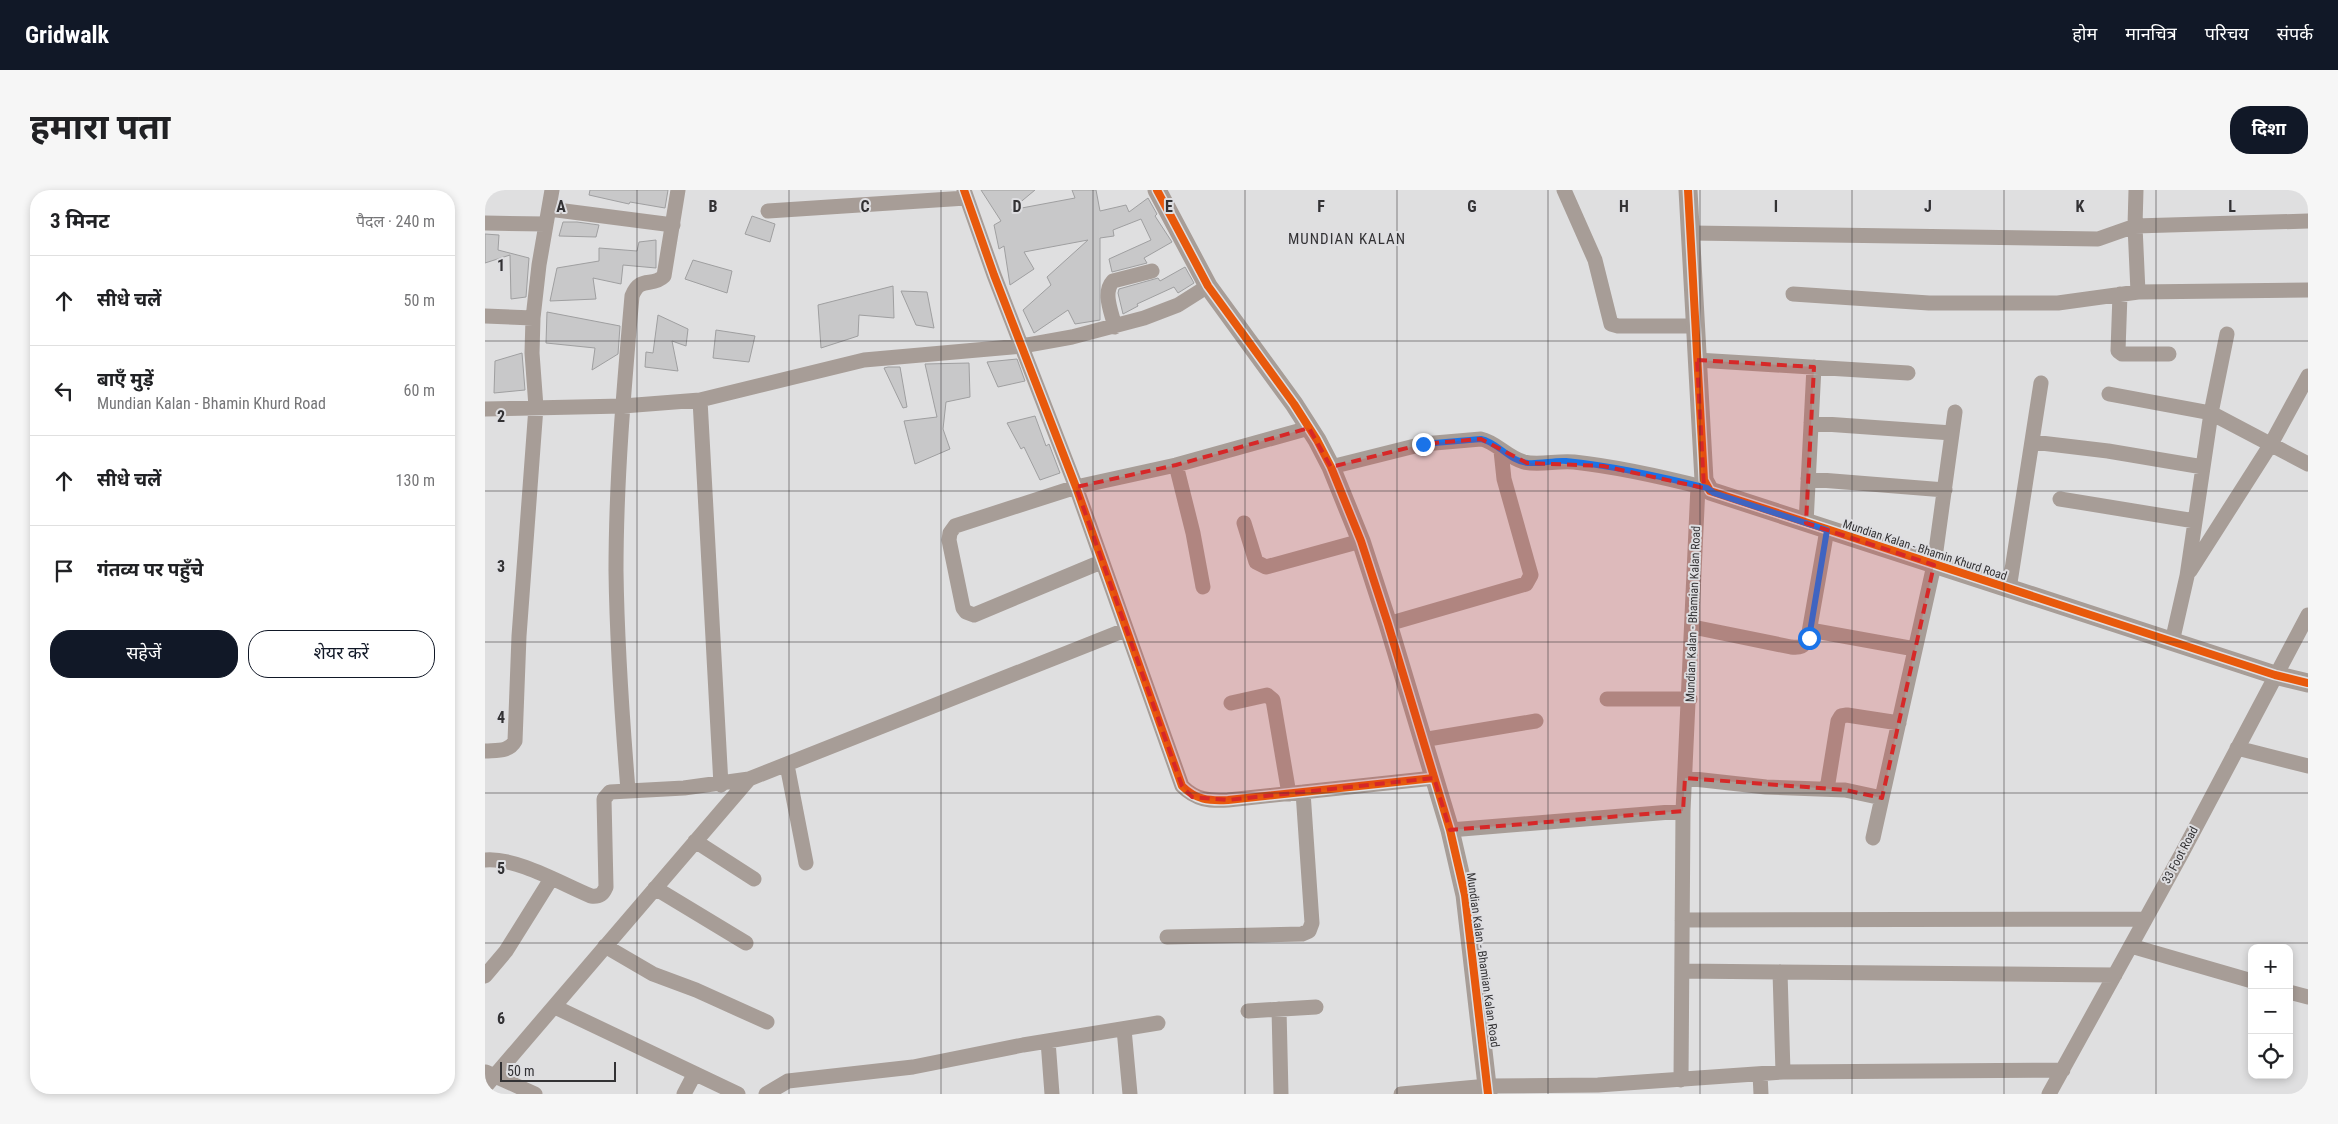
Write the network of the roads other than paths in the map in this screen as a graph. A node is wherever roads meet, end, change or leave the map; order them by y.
1 (552, 190) edge
2 (678, 190) edge
3 (1157, 190) edge
4 (1564, 190) edge
5 (1688, 190) edge
6 (2136, 190) edge
7 (965, 194) edge
8 (768, 211) dead end
9 (547, 217) junction
10 (2308, 221) edge
11 (485, 223) edge
12 (673, 225) junction
13 (2135, 226) junction
14 (1691, 232) junction
15 (1152, 271) dead end
16 (1208, 286) junction
17 (2308, 290) edge
18 (2138, 292) junction
19 (1793, 294) dead end
20 (2120, 294) junction
21 (485, 316) edge
22 (533, 318) junction
23 (1695, 326) junction
24 (1115, 327) junction
25 (2227, 334) dead end
26 (1022, 346) junction
27 (2169, 354) dead end
28 (1697, 360) junction
29 (1815, 367) junction
30 (1908, 373) dead end
31 (2308, 376) edge
32 (2041, 383) dead end
33 (2109, 394) dead end
34 (700, 400) junction
35 (623, 406) junction
36 (535, 407) junction
37 (485, 409) edge
38 (1955, 412) dead end
39 (2211, 413) junction
40 (1811, 423) junction
41 (1309, 428) junction
42 (1952, 433) junction
43 (2032, 442) junction
44 (2271, 444) junction
45 (1501, 451) junction
46 (2308, 464) edge
47 (1176, 465) junction
48 (1331, 467) junction
49 (2203, 467) junction
50 (1808, 479) junction
51 (1076, 486) junction
52 (1702, 487) junction
53 (1945, 490) junction
54 (2059, 498) dead end
55 (2195, 521) junction
56 (1244, 523) dead end
57 (1806, 523) junction
58 (1827, 530) junction
59 (1361, 541) junction
60 (1101, 562) junction
61 (1934, 565) junction
62 (2187, 576) junction
63 (1203, 587) dead end
64 (2009, 589) junction
65 (2308, 615) edge
66 (1388, 624) junction
67 (1693, 628) junction
68 (1125, 630) junction
69 (1810, 630) junction
70 (2172, 642) junction
71 (1915, 649) junction
72 (2275, 675) junction
73 (2308, 683) edge
74 (1607, 699) dead end
75 (1690, 699) junction
76 (1231, 703) dead end
77 (1536, 721) dead end
78 (1899, 723) junction
79 (1422, 740) junction
80 (2237, 748) junction
81 (485, 751) edge
82 (787, 765) junction
83 (2308, 766) edge
84 (1434, 778) junction
85 (1685, 778) junction
86 (749, 780) junction
87 (721, 785) junction
88 (1827, 789) junction
89 (628, 790) junction
90 (1296, 793) junction
91 (1882, 798) junction
92 (1683, 811) junction
93 (1450, 830) junction
94 (1873, 838) dead end
95 (695, 841) junction
96 (485, 860) edge
97 (807, 863) dead end
98 (754, 878) dead end
99 (551, 879) junction
100 (655, 888) junction
101 (2145, 919) junction
102 (1682, 920) junction
103 (1167, 936) dead end
104 (746, 943) dead end
105 (605, 946) junction
106 (2131, 946) junction
107 (1682, 971) junction
108 (1780, 972) junction
109 (2115, 975) junction
110 (485, 976) edge
111 (2248, 980) edge
112 (2293, 993) edge
113 (2308, 997) edge
114 (555, 1006) junction
115 (1316, 1007) dead end
116 (1279, 1009) junction
117 (1248, 1011) dead end
118 (767, 1022) dead end
119 (1158, 1023) dead end
120 (1124, 1029) junction
121 (1048, 1041) junction
122 (2063, 1070) junction
123 (1783, 1072) junction
124 (1760, 1074) junction
125 (694, 1075) junction
126 (488, 1078) edge
127 (1681, 1080) junction
128 (1599, 1089) edge
129 (1488, 1090) edge
130 (535, 1094) edge
131 (684, 1094) edge
132 (738, 1094) edge
133 (766, 1094) edge
134 (1052, 1094) edge
135 (1130, 1094) edge
136 (1281, 1094) edge
137 (1401, 1094) edge
138 (1761, 1094) edge
139 (2049, 1094) edge

1 - 9 street
2 - 12 street
3 - 16 street, Mundian Kalan - Bhamian Kalan Road
4 - 23 street
5 - 14 street
6 - 13 street
7 - 8 street
7 - 26 street
9 - 11 street
9 - 12 street
9 - 22 street
10 - 13 street
12 - 35 street
13 - 14 street
13 - 18 street
14 - 23 street
15 - 24 street
16 - 24 street
16 - 41 street, Mundian Kalan - Bhamian Kalan Road
17 - 18 street
18 - 20 street
19 - 20 street
20 - 27 street
21 - 22 street
22 - 36 street
23 - 28 street
24 - 26 street
25 - 39 street
26 - 34 street
26 - 51 street
28 - 29 street
28 - 52 street
29 - 30 street
29 - 40 street
31 - 44 street
32 - 43 street
33 - 39 street
34 - 35 street
34 - 87 street
35 - 36 street
35 - 89 street
36 - 37 street
36 - 81 street
38 - 42 street
39 - 44 street
39 - 49 street
40 - 42 street
40 - 50 street
41 - 47 street
41 - 48 street, Mundian Kalan - Bhamian Kalan Road
42 - 53 street
43 - 49 street
43 - 64 street
44 - 46 street
44 - 62 street
45 - 48 street
45 - 52 street
45 - 66 street
47 - 51 street
47 - 63 street
48 - 59 street, Mundian Kalan - Bhamian Kalan Road
49 - 55 street
50 - 53 street
50 - 57 street
51 - 60 street
51 - 60 street
52 - 57 street, Mundian Kalan - Bhamin Khurd Road
52 - 67 street, Mundian Kalan - Bhamian Kalan Road
53 - 61 street
54 - 55 street
55 - 62 street
56 - 59 street
57 - 58 street, Mundian Kalan - Bhamin Khurd Road
58 - 61 street, Mundian Kalan - Bhamin Khurd Road
58 - 69 street
59 - 66 street, Mundian Kalan - Bhamian Kalan Road
60 - 68 street
61 - 64 street, Mundian Kalan - Bhamin Khurd Road
61 - 71 street
62 - 70 street
64 - 70 street, Mundian Kalan - Bhamin Khurd Road
65 - 72 street, 33 Foot Road
66 - 79 street, Mundian Kalan - Bhamian Kalan Road
67 - 69 street
67 - 75 street, Mundian Kalan - Bhamian Kalan Road
68 - 82 street
68 - 90 street
69 - 71 street
70 - 72 street, Mundian Kalan - Bhamin Khurd Road
71 - 78 street
72 - 73 street, Mundian Kalan - Bhamin Khurd Road
72 - 80 street, 33 Foot Road
74 - 75 street
75 - 85 street, Mundian Kalan - Bhamian Kalan Road
76 - 90 street
77 - 79 street
78 - 88 street
78 - 91 street
79 - 84 street, Mundian Kalan - Bhamian Kalan Road
80 - 83 street
80 - 101 street, 33 Foot Road
82 - 86 street
82 - 97 street
84 - 90 street
84 - 93 street, Mundian Kalan - Bhamian Kalan Road
85 - 88 street
85 - 92 street, Mundian Kalan - Bhamian Kalan Road
86 - 87 street
86 - 95 street
87 - 89 street
88 - 91 street
89 - 99 street
90 - 103 street
91 - 94 street
92 - 93 street
92 - 102 street, Mundian Kalan - Bhamian Kalan Road
93 - 129 street, Mundian Kalan - Bhamian Kalan Road
95 - 98 street
95 - 100 street
96 - 99 street
99 - 110 street
100 - 104 street
100 - 105 street
101 - 102 street
101 - 106 street, 33 Foot Road
102 - 107 street, Mundian Kalan - Bhamian Kalan Road
105 - 114 street
105 - 118 street
106 - 109 street, 33 Foot Road
106 - 111 street
107 - 108 street
107 - 127 street, Mundian Kalan - Bhamian Kalan Road
108 - 109 street
108 - 123 street
109 - 122 street, 33 Foot Road
112 - 113 street
114 - 125 street
114 - 126 street
115 - 116 street
116 - 117 street
116 - 136 street
119 - 120 street
120 - 121 street
120 - 135 street
121 - 133 street
121 - 134 street
122 - 123 street
122 - 139 street, 33 Foot Road
123 - 124 street
124 - 127 street
124 - 138 street
125 - 131 street
125 - 132 street
126 - 130 street
127 - 128 street
128 - 129 street
129 - 137 street

